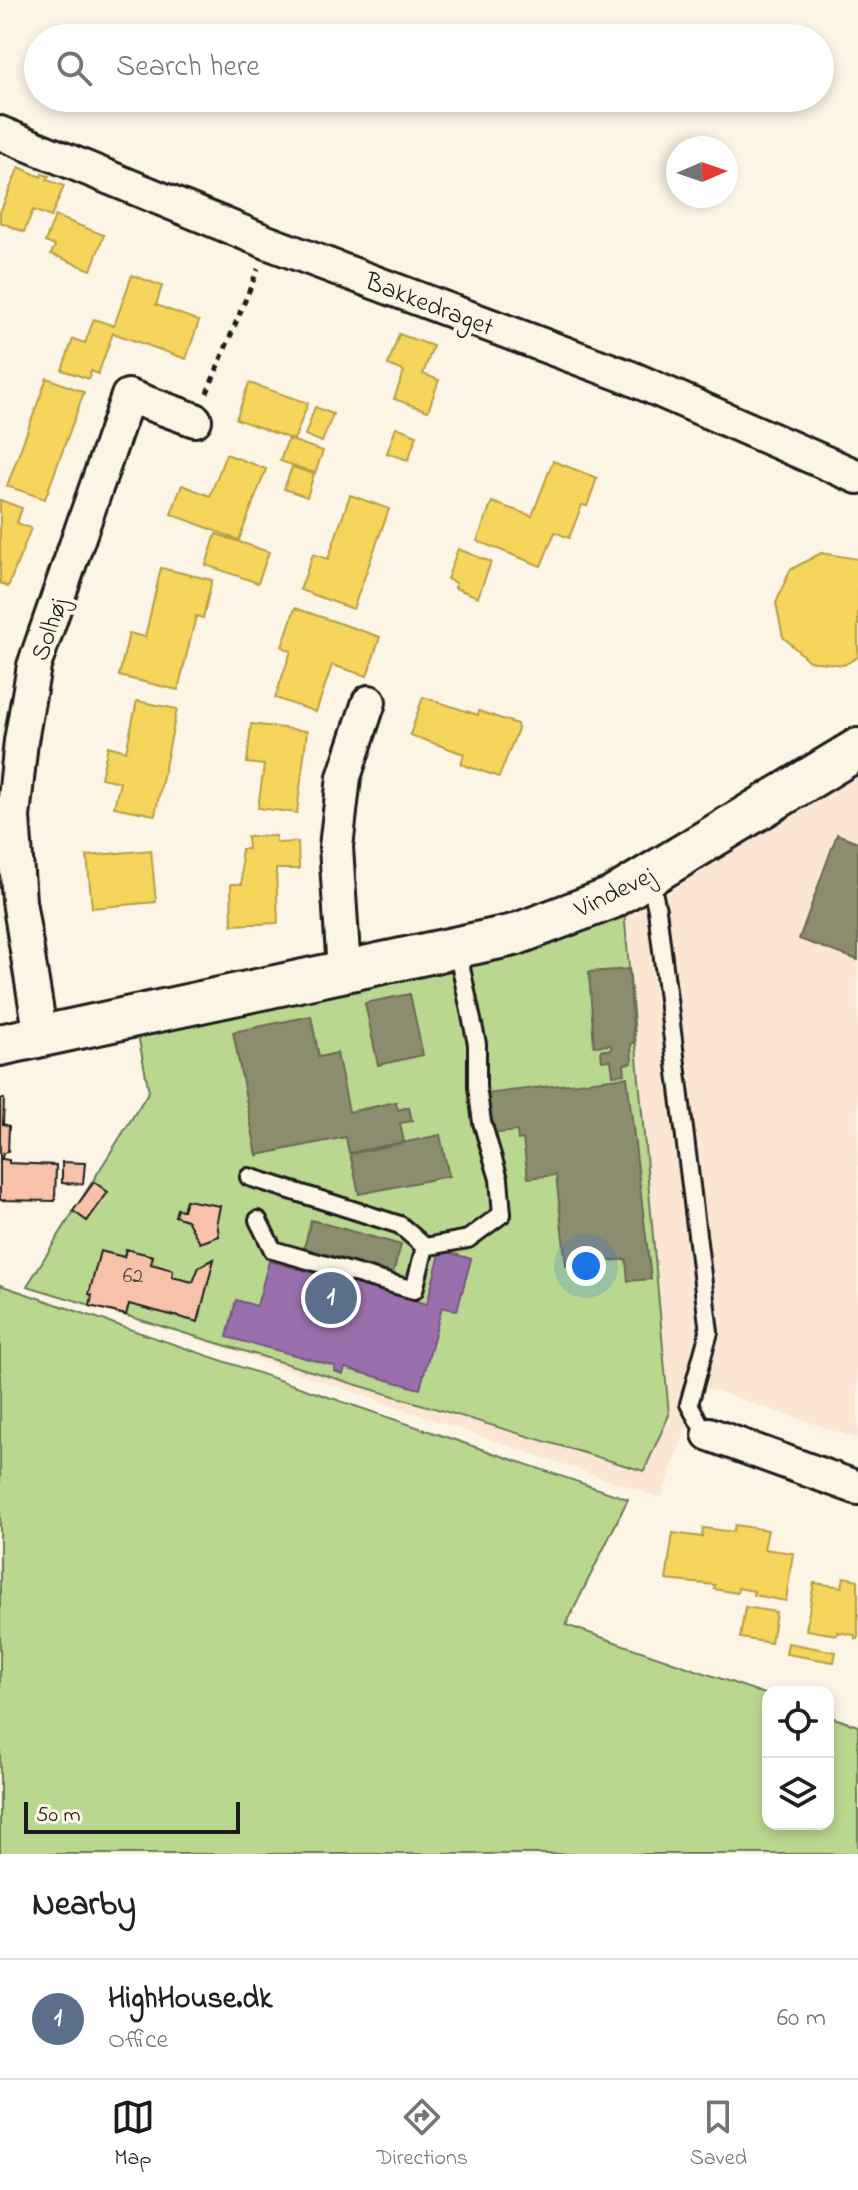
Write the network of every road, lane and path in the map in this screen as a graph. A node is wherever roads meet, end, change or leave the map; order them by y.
1 (0, 133) edge
2 (269, 243) junction
3 (195, 420) joint
4 (858, 477) edge
5 (369, 702) dead end
6 (858, 749) edge
7 (650, 875) junction
8 (457, 947) junction
9 (344, 971) junction
10 (41, 1037) junction
11 (0, 1045) edge
12 (249, 1177) dead end
13 (258, 1220) dead end
14 (425, 1247) junction
15 (709, 1434) joint
16 (858, 1488) edge

1 - 2 street, Bakkedraget
2 - 3 path
2 - 4 street, Bakkedraget
3 - 10 street, Solhøj
5 - 9 street
6 - 7 street, Vindevej
7 - 8 street, Vindevej
7 - 15 lane
8 - 9 street, Vindevej
8 - 14 lane
9 - 10 street, Vindevej
10 - 11 street, Vindevej
12 - 14 lane
13 - 14 lane
15 - 16 street

